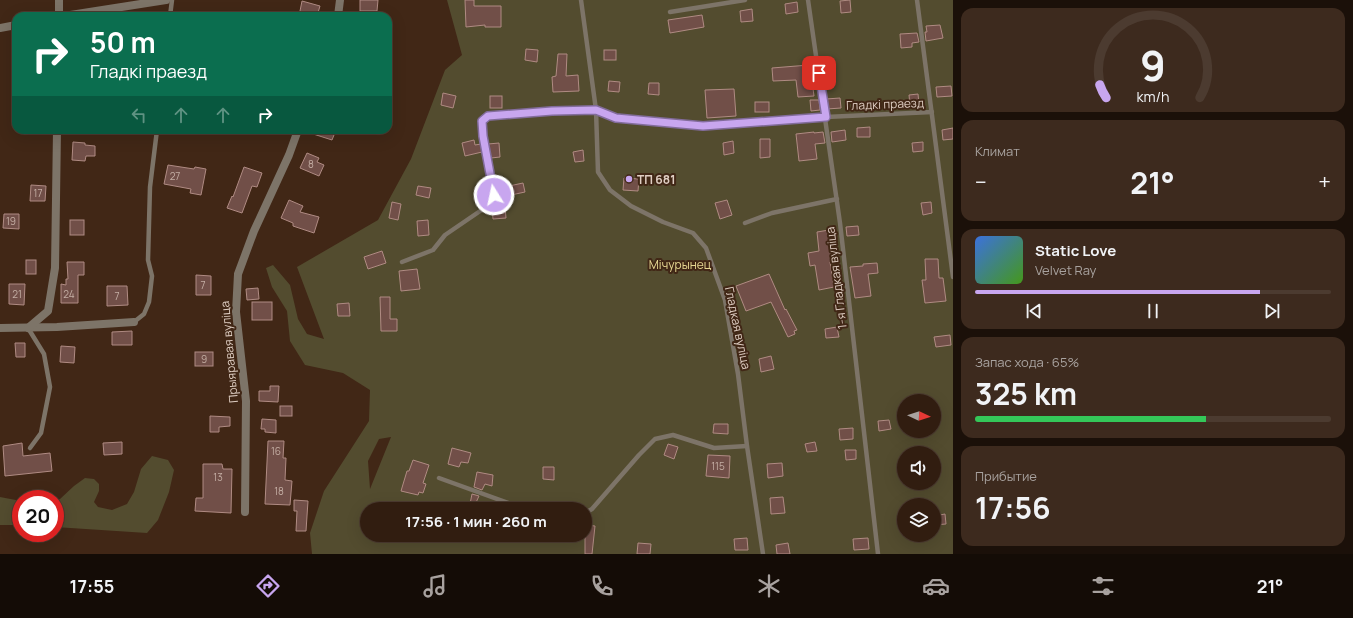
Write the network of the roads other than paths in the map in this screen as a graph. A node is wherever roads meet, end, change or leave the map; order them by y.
1 (59, 0) edge
2 (166, 0) edge
3 (172, 0) edge
4 (340, 0) edge
5 (582, 0) edge
6 (745, 0) edge
7 (808, 0) edge
8 (917, 0) edge
9 (59, 12) edge
10 (90, 12) edge
11 (170, 12) edge
12 (338, 12) edge
13 (670, 12) dead end
14 (12, 26) edge
15 (0, 28) edge
16 (596, 110) junction
17 (932, 112) junction
18 (826, 117) junction
19 (57, 134) edge
20 (157, 134) edge
21 (297, 134) edge
22 (837, 199) junction
23 (745, 223) dead end
24 (402, 262) dead end
25 (953, 278) edge
26 (134, 322) joint
27 (0, 328) edge
28 (28, 328) junction
29 (747, 446) junction
30 (30, 448) dead end
31 (439, 478) dead end
32 (506, 502) edge
33 (592, 509) edge
34 (245, 512) dead end
35 (764, 554) edge
36 (878, 554) edge

1 - 9 street
2 - 10 street
3 - 11 lane
4 - 12 street
5 - 16 lane, Гладкая вуліца
6 - 13 lane
7 - 18 lane, 1-я Гладкая вуліца
8 - 17 lane
14 - 15 street
16 - 18 lane, Гладкі праезд
16 - 24 lane, Гладкі праезд
16 - 29 lane, Гладкая вуліца
17 - 18 lane, Гладкі праезд
17 - 25 lane
18 - 22 lane, 1-я Гладкая вуліца
19 - 28 street
20 - 26 lane
21 - 34 street, Прыяравая вуліца
22 - 23 lane
22 - 36 lane, 1-я Гладкая вуліца
26 - 28 street
27 - 28 street
28 - 30 lane
29 - 33 lane
29 - 35 lane, Гладкая вуліца
31 - 32 lane

